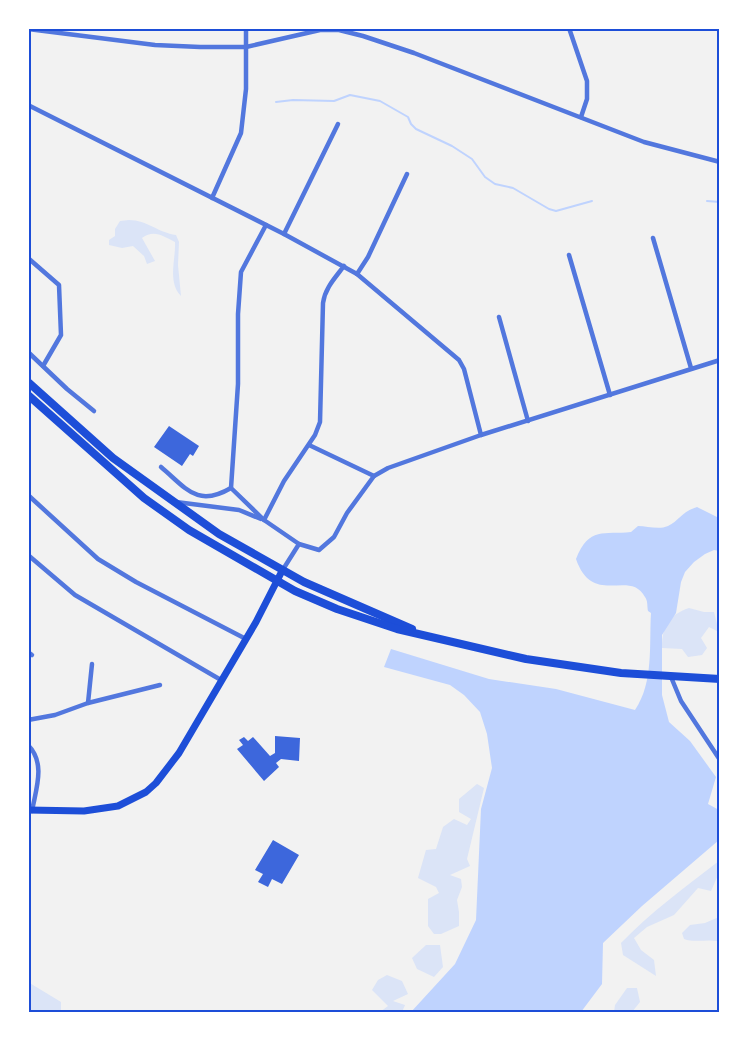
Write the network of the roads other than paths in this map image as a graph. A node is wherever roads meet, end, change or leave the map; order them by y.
1 (246, 28) edge
2 (569, 28) edge
3 (28, 29) edge
4 (246, 47) junction
5 (28, 105) edge
6 (581, 117) junction
7 (338, 124) dead end
8 (720, 162) edge
9 (407, 174) dead end
10 (212, 198) junction
11 (266, 225) junction
12 (284, 234) junction
13 (653, 238) dead end
14 (569, 255) dead end
15 (28, 258) edge
16 (344, 266) junction
17 (357, 274) junction
18 (499, 317) dead end
19 (28, 352) edge
20 (720, 360) edge
21 (43, 366) junction
22 (691, 368) junction
23 (28, 382) edge
24 (28, 395) edge
25 (610, 395) junction
26 (94, 411) dead end
27 (528, 421) junction
28 (481, 435) junction
29 (309, 445) junction
30 (161, 467) dead end
31 (374, 476) junction
32 (231, 488) junction
33 (28, 495) edge
34 (175, 502) junction
35 (264, 520) junction
36 (299, 544) junction
37 (28, 555) edge
38 (282, 570) junction
39 (277, 580) junction
40 (436, 638) junction
41 (246, 639) junction
42 (92, 664) dead end
43 (669, 677) junction
44 (720, 679) edge
45 (221, 680) junction
46 (160, 685) dead end
47 (88, 703) junction
48 (28, 720) edge
49 (28, 745) edge
50 (720, 760) edge
51 (31, 802) edge
52 (30, 811) edge

1 - 4 street
2 - 6 street
3 - 4 street
4 - 6 street
4 - 10 street
5 - 10 street
6 - 8 street
7 - 12 street
9 - 17 street
10 - 11 street
11 - 12 street
11 - 32 street
12 - 16 street
13 - 22 street
14 - 25 street
15 - 21 street
16 - 17 street
16 - 29 street
17 - 28 street
18 - 27 street
19 - 21 street
20 - 22 street
21 - 26 street
22 - 25 street
23 - 34 main road
24 - 39 main road
25 - 27 street
27 - 28 street
28 - 31 street
29 - 31 street
29 - 35 street
30 - 32 street
31 - 36 street
32 - 35 street
33 - 41 street
34 - 35 street
34 - 38 main road
35 - 36 street
36 - 38 street
37 - 45 street
38 - 39 main road
38 - 40 main road
39 - 40 main road
39 - 41 main road
40 - 43 main road
41 - 45 main road
42 - 47 street
43 - 44 main road
43 - 50 street
45 - 52 main road
46 - 47 street
47 - 48 street
49 - 51 street
51 - 52 street

